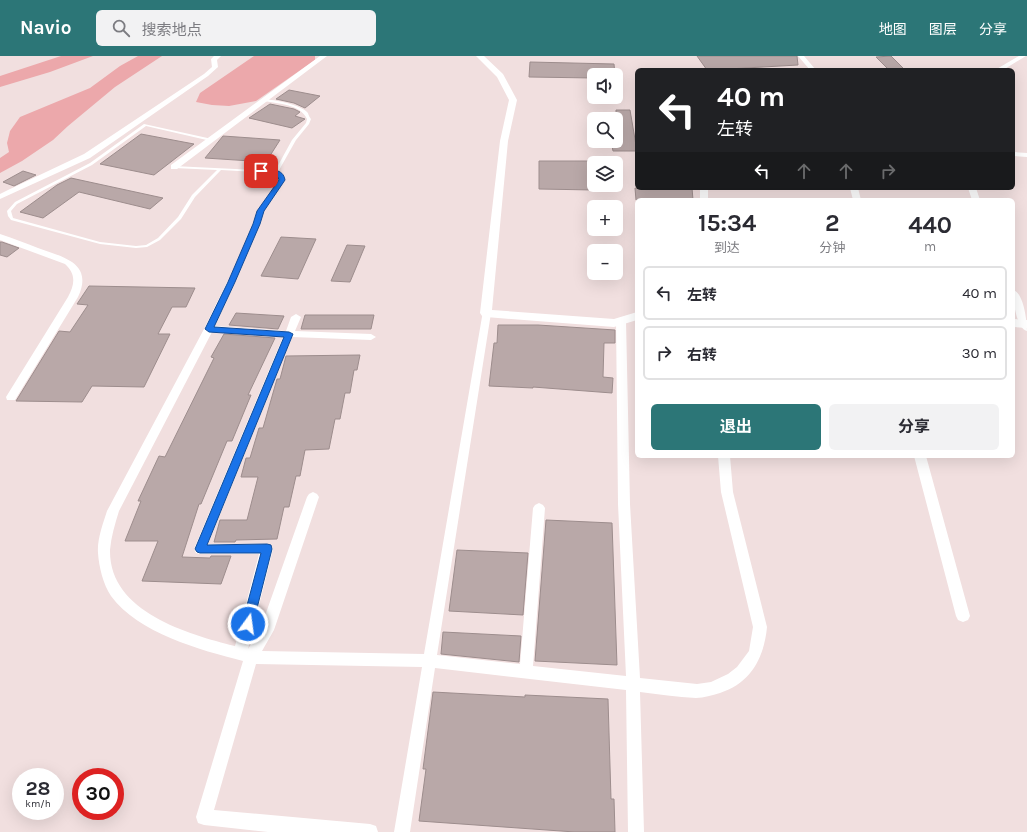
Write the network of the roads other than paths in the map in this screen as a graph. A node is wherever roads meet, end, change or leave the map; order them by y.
1 (218, 56) edge
2 (324, 56) edge
3 (480, 56) edge
4 (801, 56) edge
5 (1023, 56) edge
6 (811, 68) edge
7 (1002, 68) edge
8 (265, 100) junction
9 (211, 140) junction
10 (1015, 154) edge
11 (1027, 155) edge
12 (174, 167) joint
13 (220, 169) junction
14 (276, 172) junction
15 (0, 197) edge
16 (0, 237) edge
17 (231, 282) joint
18 (1015, 298) edge
19 (486, 314) junction
20 (296, 317) dead end
21 (635, 317) edge
22 (621, 321) junction
23 (1015, 323) edge
24 (1026, 325) edge
25 (209, 329) junction
26 (289, 334) junction
27 (371, 337) dead end
28 (11, 397) dead end
29 (724, 458) edge
30 (921, 458) edge
31 (313, 497) dead end
32 (540, 508) dead end
33 (963, 616) dead end
34 (246, 655) junction
35 (430, 660) junction
36 (526, 672) junction
37 (633, 684) junction
38 (370, 832) edge
39 (402, 832) edge
40 (636, 832) edge

1 - 15 street
2 - 8 street
3 - 19 street
4 - 6 street
5 - 7 street
8 - 9 street
8 - 14 lane
9 - 12 street
9 - 13 lane
10 - 11 street
12 - 13 lane
13 - 14 lane
14 - 17 lane
16 - 28 street
17 - 25 street
18 - 24 street
19 - 22 street
19 - 35 street
20 - 26 street
21 - 22 street
22 - 37 street
23 - 24 street
25 - 26 street
25 - 34 street
26 - 27 street
26 - 34 street
29 - 37 street
30 - 33 street
31 - 34 street
32 - 36 street
34 - 35 street
34 - 38 street
35 - 36 street
35 - 39 street
36 - 37 street
37 - 40 street

